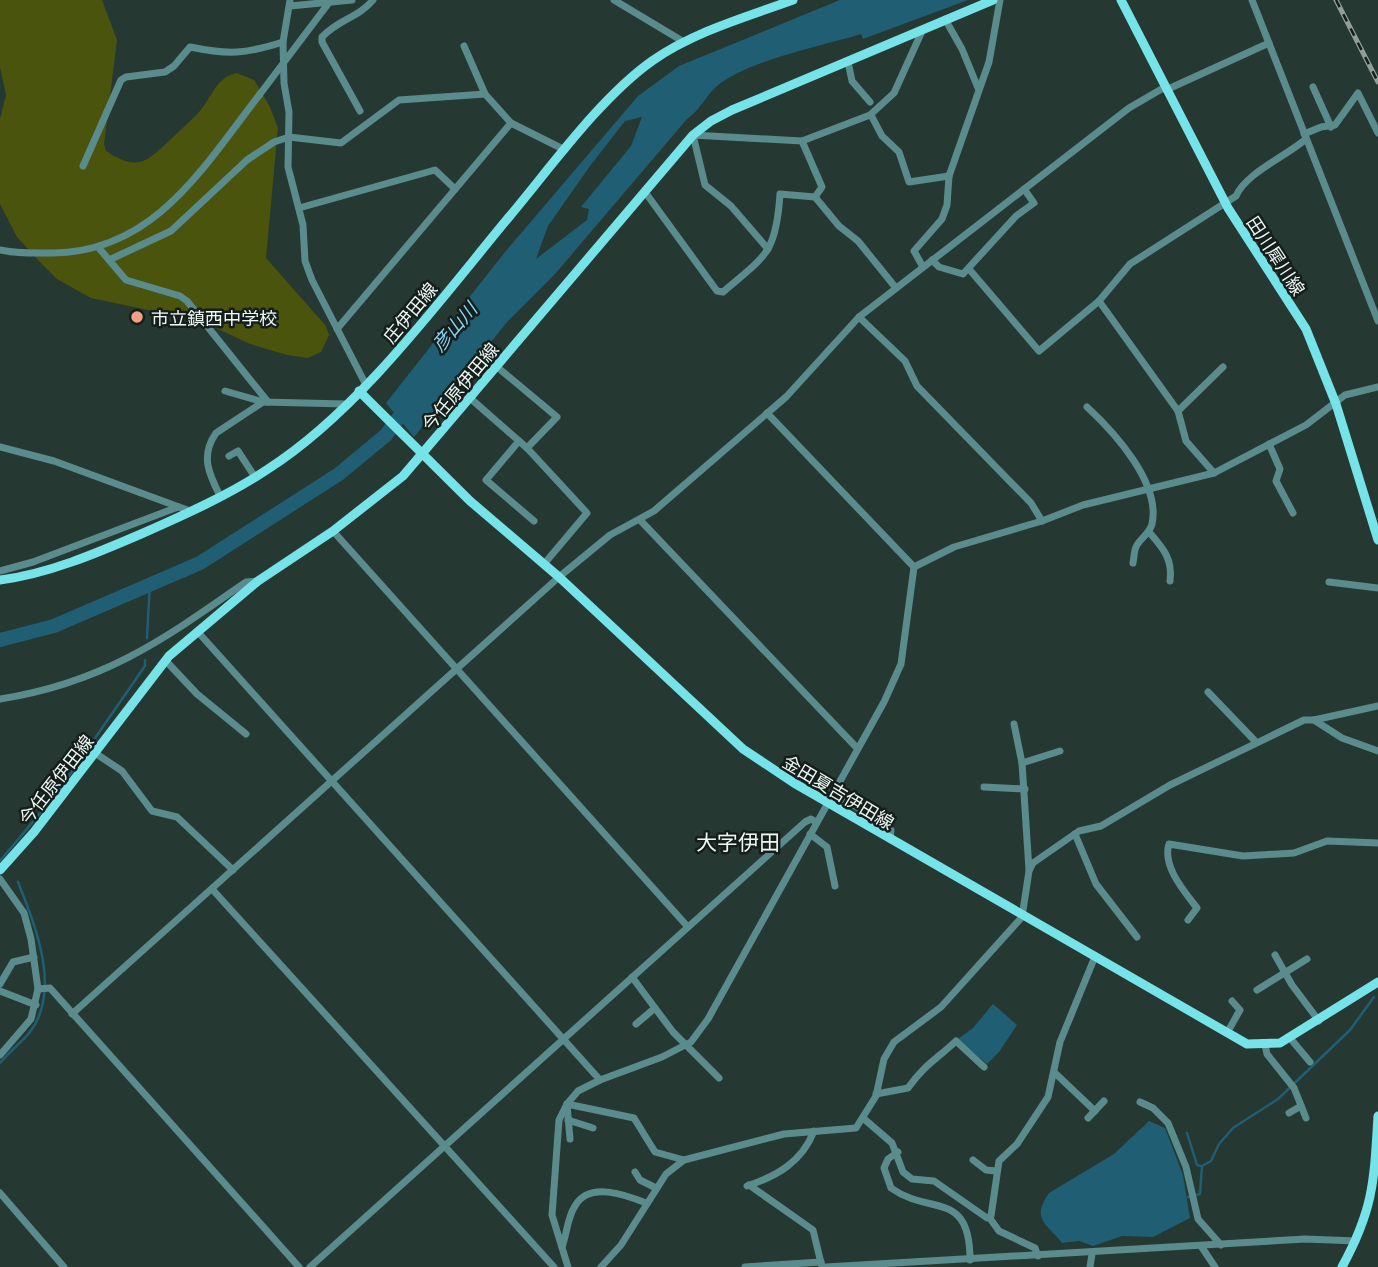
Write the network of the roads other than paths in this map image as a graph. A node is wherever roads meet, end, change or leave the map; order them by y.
1 (331, 0) edge
2 (352, 0) edge
3 (373, 0) edge
4 (614, 0) edge
5 (793, 0) edge
6 (993, 0) edge
7 (1000, 0) edge
8 (1121, 0) edge
9 (1252, 0) edge
10 (290, 3) edge
11 (945, 19) junction
12 (923, 29) junction
13 (283, 42) junction
14 (684, 42) junction
15 (1269, 43) junction
16 (464, 46) dead end
17 (848, 62) junction
18 (1313, 87) dead end
19 (1166, 88) junction
20 (978, 89) junction
21 (485, 94) junction
22 (870, 102) dead end
23 (360, 111) dead end
24 (871, 115) junction
25 (510, 123) junction
26 (1331, 127) junction
27 (1378, 132) edge
28 (693, 135) junction
29 (289, 137) junction
30 (1305, 137) junction
31 (802, 141) junction
32 (565, 150) junction
33 (83, 166) dead end
34 (949, 176) junction
35 (455, 189) junction
36 (1024, 189) junction
37 (645, 192) junction
38 (815, 197) junction
39 (1225, 203) junction
40 (299, 208) junction
41 (99, 247) junction
42 (768, 249) junction
43 (0, 250) edge
44 (108, 260) junction
45 (932, 260) junction
46 (923, 267) junction
47 (969, 269) junction
48 (896, 288) junction
49 (1099, 301) junction
50 (859, 317) junction
51 (1378, 321) edge
52 (337, 329) junction
53 (496, 366) junction
54 (1223, 367) dead end
55 (1378, 387) edge
56 (225, 391) dead end
57 (363, 391) junction
58 (470, 398) junction
59 (266, 402) junction
60 (345, 404) junction
61 (1336, 404) junction
62 (1087, 407) dead end
63 (1178, 411) junction
64 (767, 413) junction
65 (519, 441) junction
66 (1269, 444) junction
67 (0, 447) edge
68 (527, 448) junction
69 (424, 453) junction
70 (229, 456) dead end
71 (1214, 473) junction
72 (255, 477) junction
73 (1147, 491) junction
74 (220, 496) junction
75 (178, 507) junction
76 (190, 511) junction
77 (1293, 513) dead end
78 (640, 520) junction
79 (1042, 521) junction
80 (534, 522) dead end
81 (333, 531) junction
82 (1149, 533) junction
83 (1378, 540) edge
84 (1133, 563) dead end
85 (544, 564) junction
86 (914, 567) junction
87 (559, 577) junction
88 (0, 578) edge
89 (258, 581) junction
90 (1170, 581) dead end
91 (1329, 582) dead end
92 (1378, 588) edge
93 (197, 631) junction
94 (166, 661) junction
95 (456, 670) junction
96 (1208, 692) dead end
97 (0, 699) edge
98 (1378, 706) edge
99 (1314, 720) junction
100 (1014, 724) dead end
101 (246, 734) dead end
102 (1256, 742) junction
103 (856, 747) junction
104 (1060, 751) dead end
105 (1378, 751) edge
106 (95, 753) junction
107 (1022, 763) junction
108 (333, 780) junction
109 (984, 787) dead end
110 (1026, 789) junction
111 (832, 793) junction
112 (827, 802) junction
113 (816, 822) junction
114 (810, 834) junction
115 (1075, 834) junction
116 (890, 839) junction
117 (1378, 843) edge
118 (0, 870) edge
119 (233, 870) junction
120 (1029, 871) junction
121 (0, 879) edge
122 (835, 886) dead end
123 (212, 889) junction
124 (1022, 917) junction
125 (1188, 920) dead end
126 (688, 927) junction
127 (1137, 937) dead end
128 (1275, 955) dead end
129 (34, 957) junction
130 (1094, 959) junction
131 (1307, 959) dead end
132 (1284, 972) junction
133 (632, 976) junction
134 (1378, 982) edge
135 (0, 984) edge
136 (39, 989) junction
137 (1257, 990) dead end
138 (0, 992) edge
139 (1232, 1001) dead end
140 (36, 1005) junction
141 (654, 1008) junction
142 (72, 1014) junction
143 (1319, 1021) junction
144 (636, 1024) dead end
145 (1227, 1033) junction
146 (564, 1038) junction
147 (1290, 1038) junction
148 (685, 1045) junction
149 (1265, 1045) junction
150 (0, 1055) edge
151 (1310, 1062) dead end
152 (984, 1067) dead end
153 (1055, 1073) junction
154 (719, 1079) dead end
155 (600, 1080) junction
156 (876, 1094) junction
157 (1104, 1101) dead end
158 (1140, 1102) dead end
159 (567, 1104) junction
160 (1301, 1106) junction
161 (1095, 1111) junction
162 (1289, 1113) dead end
163 (1378, 1116) edge
164 (863, 1118) junction
165 (1088, 1118) dead end
166 (1306, 1118) dead end
167 (568, 1120) junction
168 (593, 1128) dead end
169 (814, 1131) junction
170 (570, 1139) dead end
171 (444, 1146) junction
172 (898, 1153) junction
173 (684, 1160) junction
174 (973, 1160) dead end
175 (996, 1171) junction
176 (635, 1172) dead end
177 (656, 1188) junction
178 (0, 1193) edge
179 (646, 1203) junction
180 (989, 1217) junction
181 (1356, 1241) junction
182 (1221, 1245) junction
183 (1201, 1246) junction
184 (562, 1247) junction
185 (1092, 1254) junction
186 (1038, 1256) junction
187 (970, 1260) junction
188 (823, 1265) edge
189 (64, 1267) edge
190 (299, 1267) edge
191 (310, 1267) edge
192 (554, 1267) edge
193 (568, 1267) edge
194 (601, 1267) edge
195 (745, 1267) edge
196 (1090, 1267) edge
197 (1215, 1267) edge
198 (1342, 1267) edge

1 - 41 street, bridge
2 - 10 street
3 - 23 street
4 - 14 street
5 - 14 main road, 庄伊田線
6 - 11 main road, 今任原伊田線
7 - 20 street
8 - 19 main road, 田川犀川線
9 - 15 street
10 - 13 street
11 - 12 main road, 今任原伊田線
11 - 20 street
12 - 17 main road, 今任原伊田線
12 - 24 street
13 - 29 street
13 - 33 street
14 - 32 main road, 庄伊田線
15 - 19 street
15 - 30 street
16 - 21 street
17 - 22 street
17 - 28 main road, 今任原伊田線
18 - 26 street
19 - 36 street
19 - 39 main road, 田川犀川線
20 - 34 street
21 - 25 street
21 - 29 street
24 - 31 street
24 - 34 street
25 - 32 street
25 - 35 street
26 - 27 street
26 - 30 street
28 - 31 street
28 - 37 main road, 今任原伊田線
28 - 42 street
29 - 40 street
29 - 44 street
30 - 39 street
30 - 51 street
31 - 38 street
32 - 57 main road, 庄伊田線
34 - 46 street
35 - 40 street
35 - 52 street
36 - 45 street
36 - 47 street
37 - 42 street
37 - 53 main road, 今任原伊田線
38 - 42 street
38 - 48 street
39 - 49 street
39 - 61 main road, 田川犀川線
40 - 52 street
41 - 43 street
41 - 44 street
44 - 59 street
45 - 46 street
45 - 47 street
46 - 48 street
47 - 49 street
48 - 50 street
49 - 63 street
50 - 64 street
50 - 79 street
52 - 57 street
53 - 58 main road, 今任原伊田線
53 - 68 street
54 - 63 street
55 - 61 street
56 - 59 street
57 - 60 main road, 庄伊田線
57 - 69 main road, 金田夏吉伊田線
58 - 65 street
58 - 69 main road, 今任原伊田線
59 - 60 street
59 - 74 street
60 - 72 main road, 庄伊田線
61 - 66 street
61 - 83 main road, 田川犀川線
62 - 73 street
63 - 71 street
64 - 78 street
64 - 86 street
65 - 68 street
65 - 80 street
66 - 71 street
66 - 77 street
67 - 75 street
68 - 85 street
69 - 81 main road, 今任原伊田線
69 - 85 main road, 金田夏吉伊田線
70 - 72 street
71 - 73 street
72 - 74 main road, 庄伊田線
73 - 79 street
73 - 82 street
74 - 76 main road, 庄伊田線
75 - 76 street
75 - 88 street
76 - 88 main road, 庄伊田線
78 - 87 street
78 - 103 street
79 - 86 street
81 - 89 main road, 今任原伊田線
81 - 95 street
82 - 84 street
82 - 90 street
85 - 87 main road, 金田夏吉伊田線
86 - 103 street
87 - 95 street
87 - 112 main road, 金田夏吉伊田線
89 - 93 main road, 今任原伊田線
89 - 97 street
91 - 92 street
93 - 94 main road, 今任原伊田線
93 - 108 street
94 - 101 street
94 - 106 main road, 今任原伊田線
95 - 108 street
95 - 126 street
96 - 102 street
98 - 99 street
99 - 102 street
99 - 105 street
100 - 107 street
102 - 115 street
103 - 111 street
104 - 107 street
106 - 118 main road, 今任原伊田線
106 - 119 street
107 - 110 street
108 - 119 street
108 - 146 street
109 - 110 street
110 - 120 street
111 - 112 street
111 - 116 street
112 - 113 street
112 - 116 main road, 金田夏吉伊田線
113 - 114 street
113 - 126 street
114 - 122 street
114 - 148 street
115 - 120 street
115 - 127 street
116 - 124 main road, 金田夏吉伊田線
117 - 125 street
119 - 123 street
120 - 124 street
121 - 129 street
123 - 142 street
123 - 171 street
124 - 130 main road, 金田夏吉伊田線
124 - 156 street
126 - 133 street
128 - 132 street
129 - 135 street
129 - 136 street
130 - 145 main road, 金田夏吉伊田線
130 - 153 street
131 - 132 street
132 - 137 street
132 - 143 street
133 - 141 street
133 - 146 street
134 - 143 main road
136 - 140 street
136 - 142 street
138 - 140 street
139 - 145 street
140 - 150 street
141 - 144 street
141 - 148 street
142 - 190 street
143 - 147 main road
145 - 149 main road, 金田夏吉伊田線
146 - 155 street
146 - 171 street
147 - 149 main road
147 - 151 street
148 - 154 street
148 - 155 street
149 - 160 street
152 - 156 street
153 - 161 street
153 - 175 street
155 - 159 street
156 - 164 street
157 - 161 street
158 - 182 street
159 - 167 street
159 - 173 street
159 - 184 street
160 - 162 street
160 - 166 street
161 - 165 street
163 - 181 main road
164 - 169 street
164 - 172 street
167 - 168 street
167 - 170 street
169 - 173 street
169 - 188 street
171 - 191 street
171 - 192 street
172 - 180 street
172 - 187 street
173 - 177 street
174 - 175 street
175 - 180 street
176 - 177 street
177 - 179 street
178 - 189 street
179 - 184 street
179 - 194 street
180 - 186 street
181 - 182 street
181 - 198 main road
182 - 183 street
183 - 185 street
183 - 197 street
184 - 193 street
185 - 186 street
185 - 196 street
186 - 187 street
187 - 188 street
188 - 195 street

